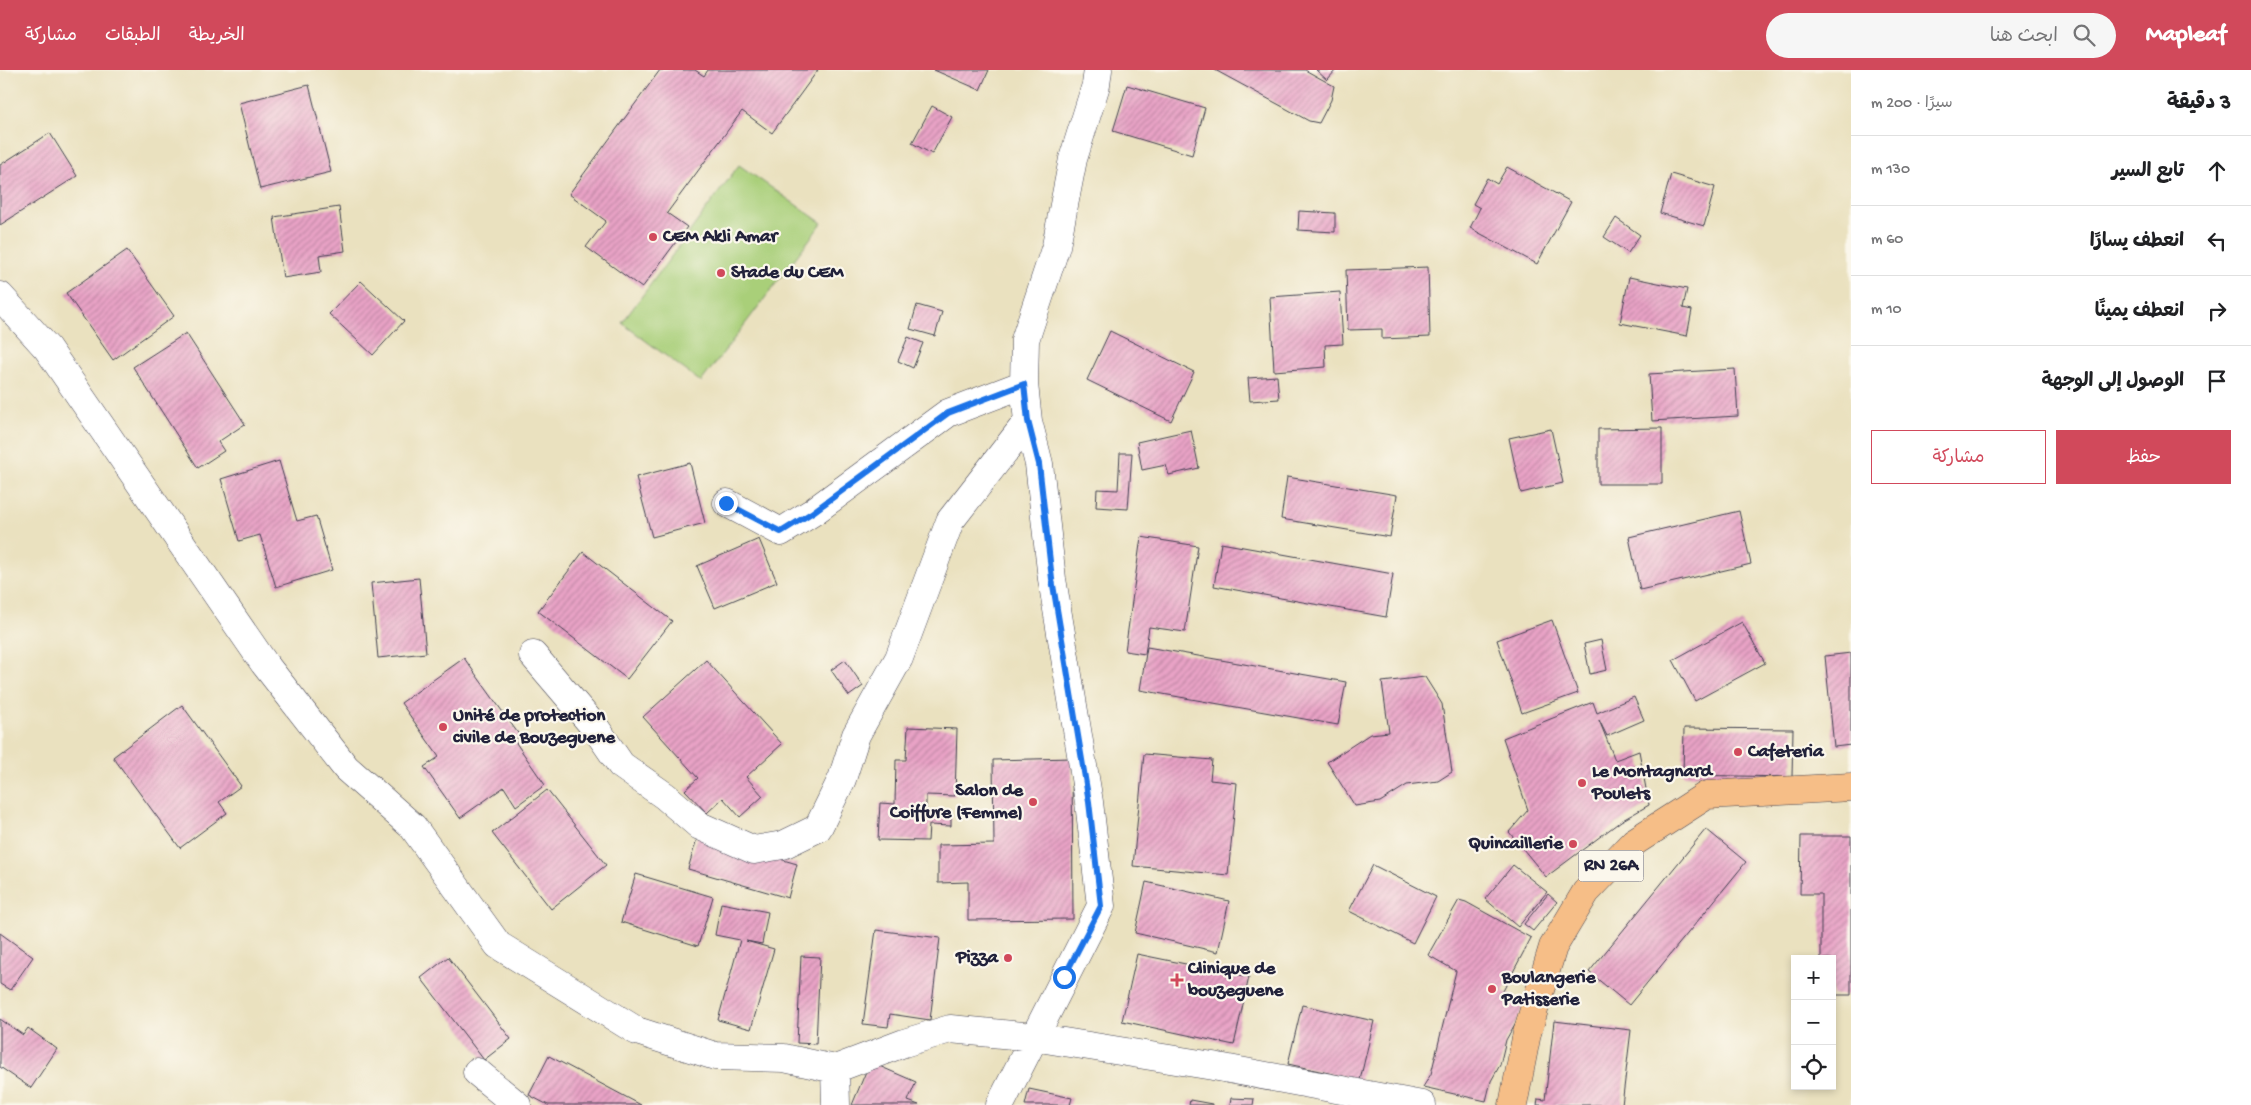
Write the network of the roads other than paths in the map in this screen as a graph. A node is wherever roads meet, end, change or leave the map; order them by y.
1 (1098, 70) edge
2 (0, 296) edge
3 (1024, 384) junction
4 (1028, 421) junction
5 (726, 503) dead end
6 (533, 655) dead end
7 (1851, 787) edge
8 (1034, 1037) junction
9 (836, 1069) junction
10 (477, 1072) dead end
11 (517, 1105) edge
12 (836, 1105) edge
13 (1000, 1105) edge
14 (1422, 1105) edge
15 (1513, 1105) edge

1 - 3 street
2 - 9 street
3 - 4 street
3 - 5 street
4 - 6 street
4 - 8 street
7 - 15 main road, RN 26A
8 - 9 street
8 - 13 street
8 - 14 street
9 - 12 street
10 - 11 street

